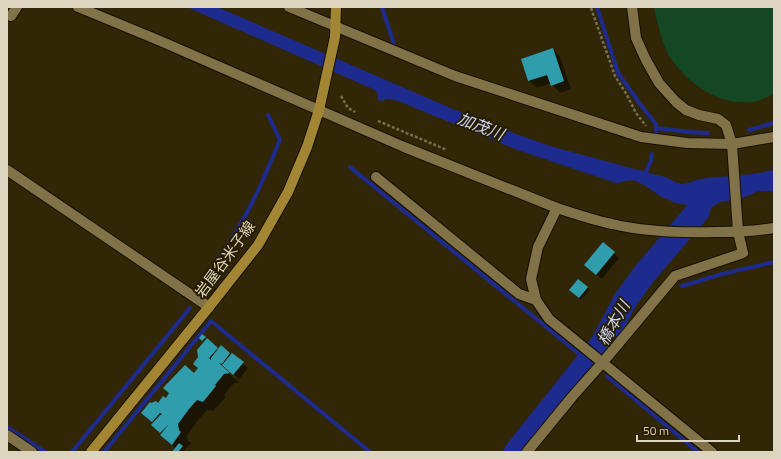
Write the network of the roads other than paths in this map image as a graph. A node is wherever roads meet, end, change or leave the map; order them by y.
1 (17, 7) edge
2 (78, 7) edge
3 (289, 7) edge
4 (336, 7) edge
5 (632, 7) edge
6 (11, 16) dead end
7 (336, 26) junction
8 (318, 110) junction
9 (774, 137) edge
10 (732, 144) junction
11 (7, 170) edge
12 (376, 177) dead end
13 (557, 208) junction
14 (774, 228) edge
15 (738, 232) junction
16 (536, 300) junction
17 (209, 307) junction
18 (601, 360) junction
19 (7, 435) edge
20 (32, 452) edge
21 (90, 452) edge
22 (527, 452) edge
23 (712, 452) edge

1 - 6 street
2 - 8 street
3 - 7 street
4 - 7 main road, 岩屋谷米子線
5 - 10 street
7 - 8 main road, 岩屋谷米子線
7 - 10 street
8 - 13 street
8 - 17 main road, 岩屋谷米子線
9 - 10 street
10 - 15 street
11 - 17 street
12 - 16 street
13 - 15 street
13 - 16 street
14 - 15 street
15 - 18 street
16 - 18 street
17 - 21 main road, 岩屋谷米子線
18 - 22 street
18 - 23 street
19 - 20 street

